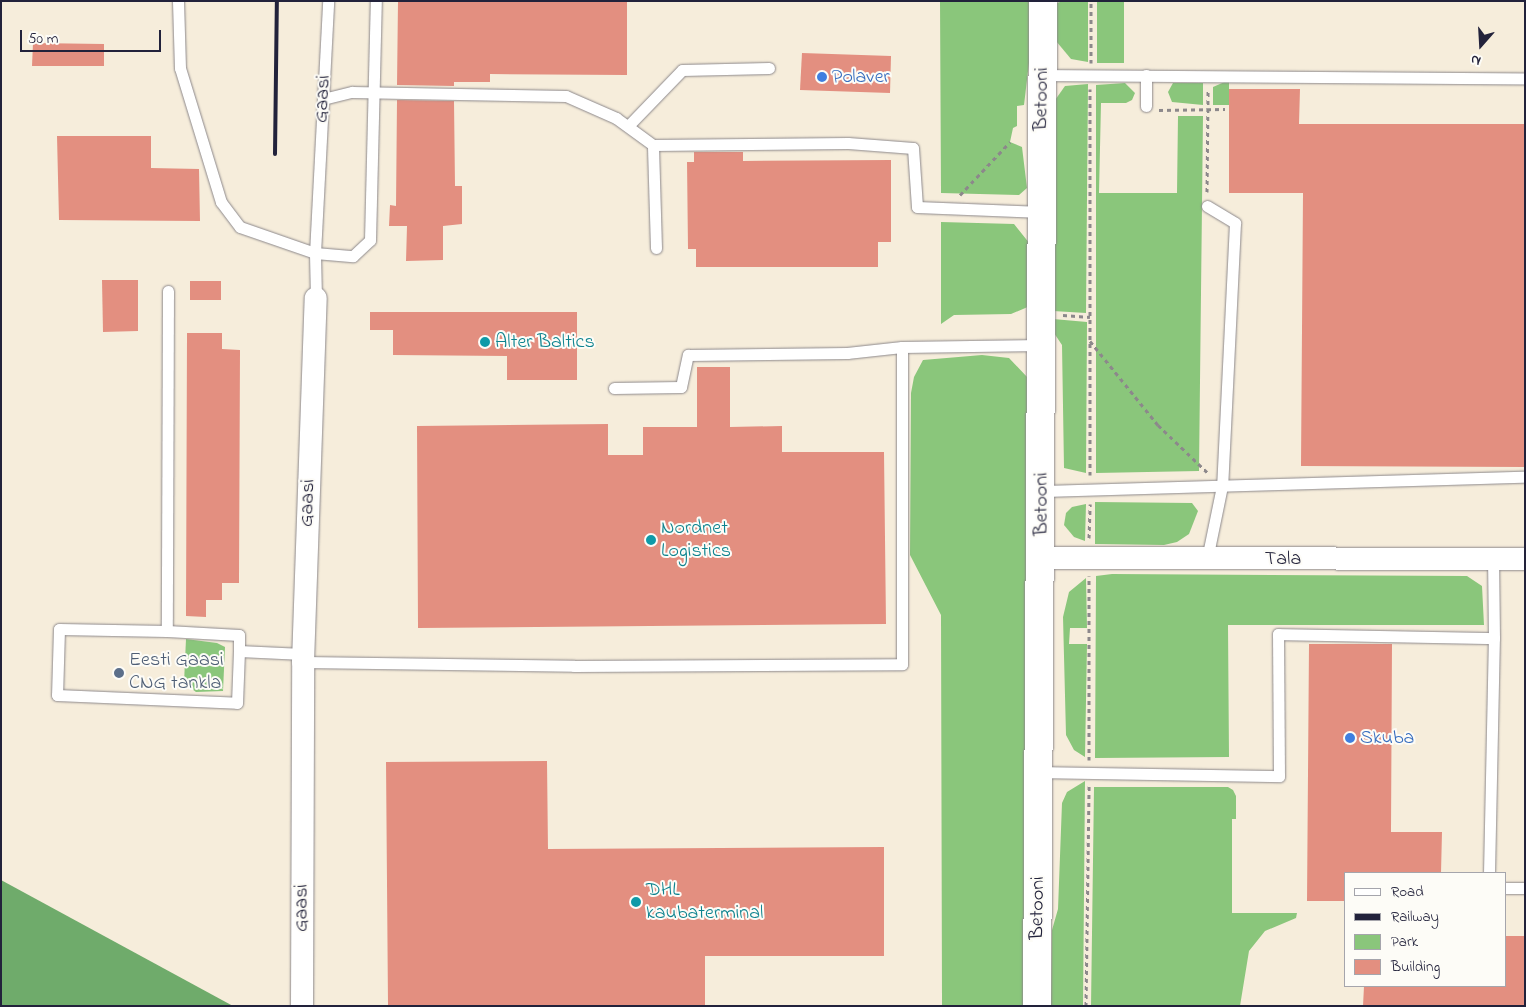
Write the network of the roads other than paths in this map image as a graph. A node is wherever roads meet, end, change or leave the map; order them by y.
1 (178, 1) edge
2 (328, 1) edge
3 (376, 1) edge
4 (1043, 1) edge
5 (769, 68) dead end
6 (1042, 75) junction
7 (1146, 75) junction
8 (1525, 78) edge
9 (376, 92) junction
10 (323, 99) junction
11 (1150, 108) road end
12 (628, 126) junction
13 (653, 145) junction
14 (1207, 206) road end
15 (1042, 212) junction
16 (656, 248) dead end
17 (315, 253) junction
18 (168, 291) dead end
19 (316, 298) joint
20 (1042, 345) junction
21 (902, 347) junction
22 (614, 388) dead end
23 (1525, 478) edge
24 (1222, 486) junction
25 (1041, 490) junction
26 (1042, 558) junction
27 (1207, 559) junction
28 (1493, 559) junction
29 (1525, 560) edge
30 (167, 632) junction
31 (1494, 638) junction
32 (239, 651) junction
33 (303, 658) junction
34 (1040, 772) junction
35 (1490, 872) edge
36 (1506, 888) edge
37 (1525, 888) edge
38 (302, 1006) edge
39 (1037, 1006) edge

1 - 17 lane
2 - 10 lane, Gaasi
3 - 9 lane
4 - 6 street, Betooni
5 - 12 lane
6 - 7 lane
6 - 15 street, Betooni
7 - 8 lane
7 - 11 lane
9 - 10 lane
9 - 12 lane
9 - 17 lane
10 - 17 lane, Gaasi
12 - 13 lane
13 - 15 lane
13 - 16 lane
14 - 24 lane
15 - 20 street, Betooni
17 - 19 lane, Gaasi
18 - 30 lane
19 - 33 street, Gaasi
20 - 21 lane
20 - 25 street, Betooni
21 - 22 lane
21 - 33 lane
23 - 24 lane
24 - 25 lane
24 - 27 lane
25 - 26 street, Betooni
26 - 27 street, Tala
26 - 34 street, Betooni
27 - 28 street, Tala
28 - 29 street, Tala
28 - 31 lane
30 - 32 lane
30 - 32 lane
31 - 34 lane
31 - 35 lane
32 - 33 lane
33 - 38 street, Gaasi
34 - 39 street, Betooni
36 - 37 lane

